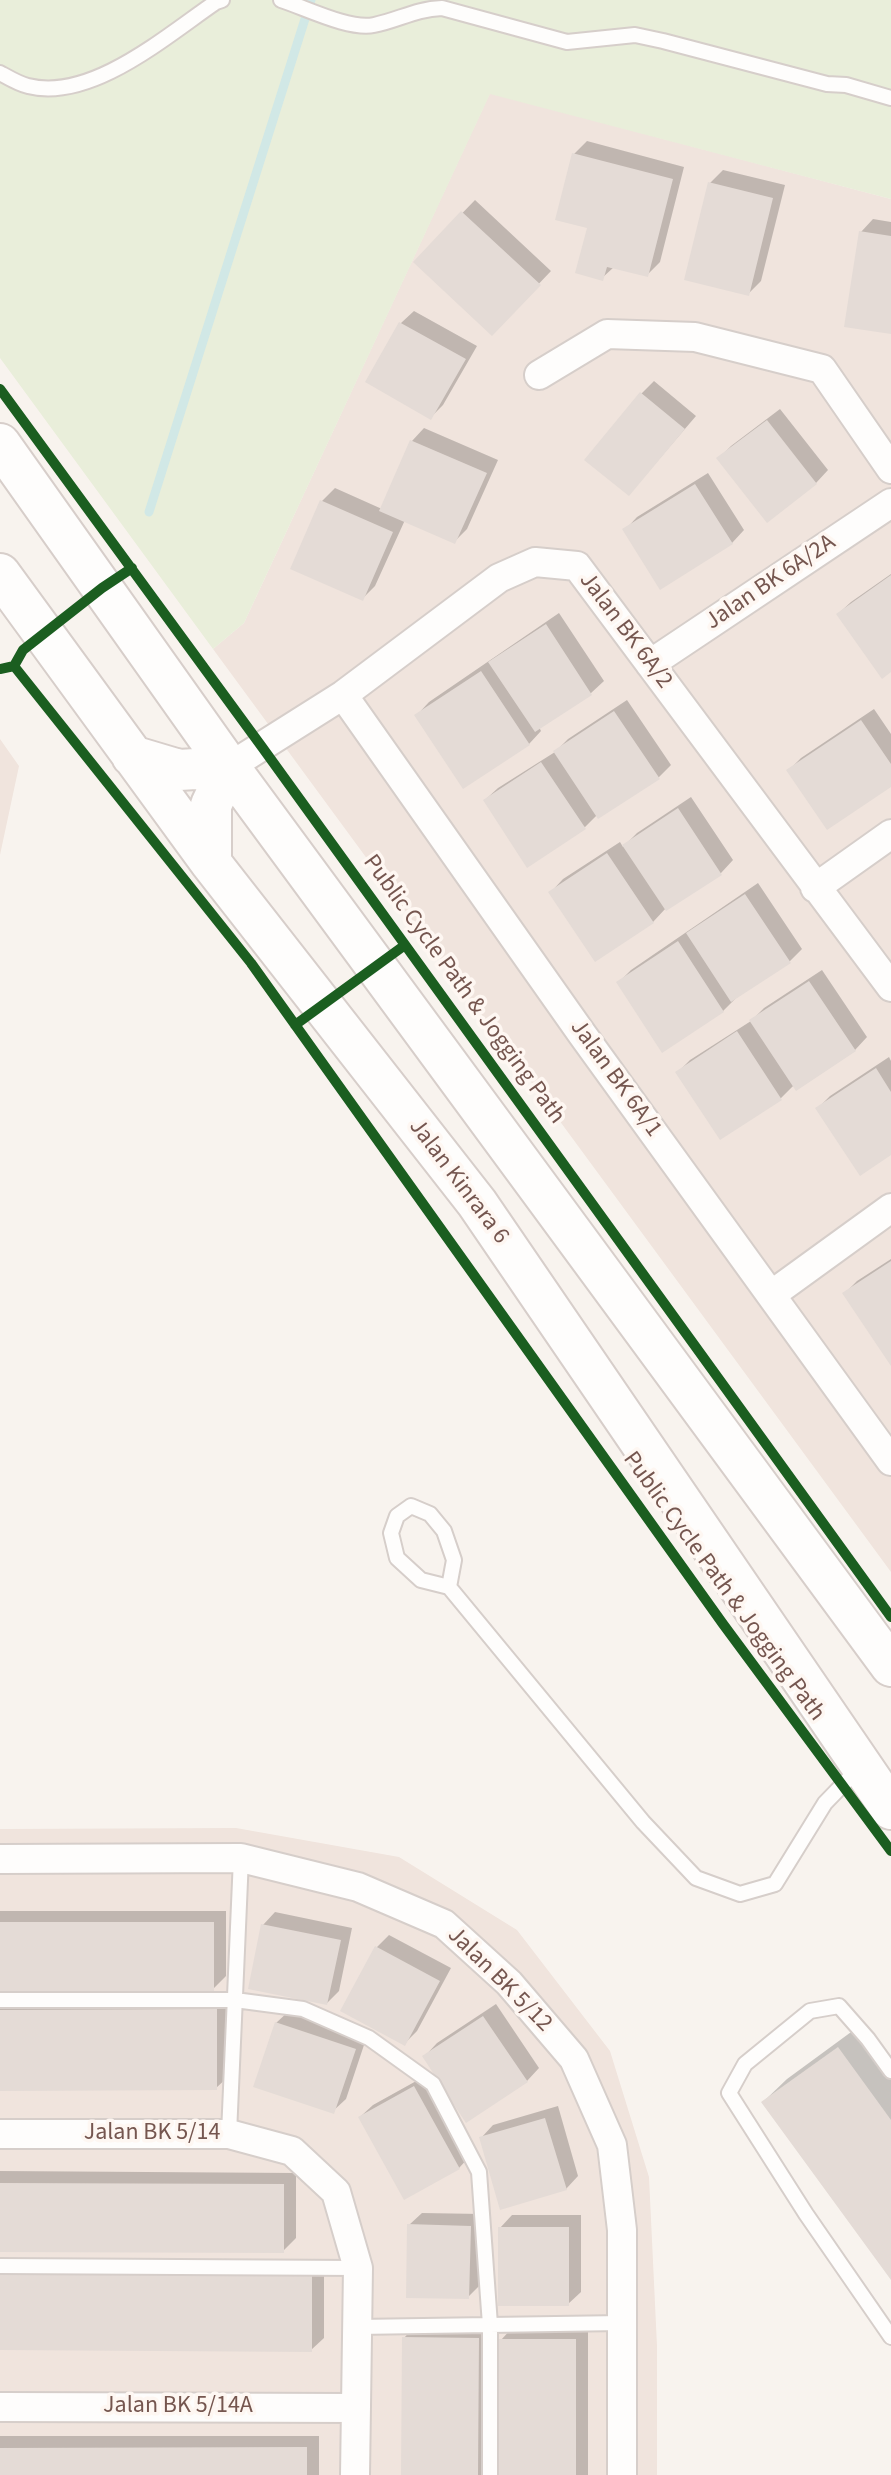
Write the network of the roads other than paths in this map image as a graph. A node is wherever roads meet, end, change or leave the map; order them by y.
1 (222, 0) edge
2 (282, 0) edge
3 (0, 73) edge
4 (891, 98) edge
5 (539, 375) dead end
6 (0, 444) edge
7 (891, 469) edge
8 (891, 503) edge
9 (0, 574) edge
10 (650, 664) junction
11 (343, 695) junction
12 (132, 756) junction
13 (229, 767) junction
14 (891, 834) edge
15 (211, 863) junction
16 (815, 888) junction
17 (891, 987) edge
18 (891, 1208) edge
19 (771, 1295) junction
20 (891, 1461) edge
21 (449, 1587) junction
22 (891, 1666) edge
23 (861, 1765) junction
24 (891, 1809) edge
25 (241, 1858) junction
26 (0, 1859) edge
27 (0, 2000) edge
28 (235, 2000) junction
29 (891, 2071) edge
30 (0, 2134) edge
31 (229, 2134) junction
32 (0, 2266) edge
33 (358, 2268) junction
34 (622, 2323) junction
35 (490, 2325) junction
36 (357, 2327) junction
37 (891, 2337) edge
38 (0, 2407) edge
39 (356, 2408) junction
40 (355, 2475) edge
41 (490, 2475) edge
42 (622, 2475) edge

1 - 3 lane
2 - 4 lane
5 - 7 street
6 - 13 main road
8 - 10 street, Jalan BK 6A/2A
9 - 12 main road, Jalan Kinrara 6
10 - 11 street, Jalan BK 6A/2
10 - 16 street, Jalan BK 6A/2
11 - 13 street, Jalan BK 6A/2
11 - 19 street, Jalan BK 6A/1
12 - 13 main road
12 - 15 main road, Jalan Kinrara 6
13 - 15 main road
13 - 22 main road
14 - 16 street
15 - 23 main road, Jalan Kinrara 6
16 - 17 street, Jalan BK 6A/2
18 - 19 street
19 - 20 street, Jalan BK 6A/1
21 - 21 lane
21 - 23 lane
23 - 24 main road, Jalan Kinrara 6
25 - 26 street, Jalan BK 5/12
25 - 28 lane
25 - 34 street, Jalan BK 5/12
27 - 28 lane
28 - 31 lane
28 - 35 lane
29 - 37 lane
30 - 31 street, Jalan BK 5/14
31 - 33 street, Jalan BK 5/14
32 - 33 lane
33 - 36 street, Jalan BK 5/14
34 - 35 lane
34 - 42 street, Jalan BK 5/12
35 - 36 lane
35 - 41 lane
36 - 39 street, Jalan BK 5/14
38 - 39 street, Jalan BK 5/14A
39 - 40 street, Jalan BK 5/14

